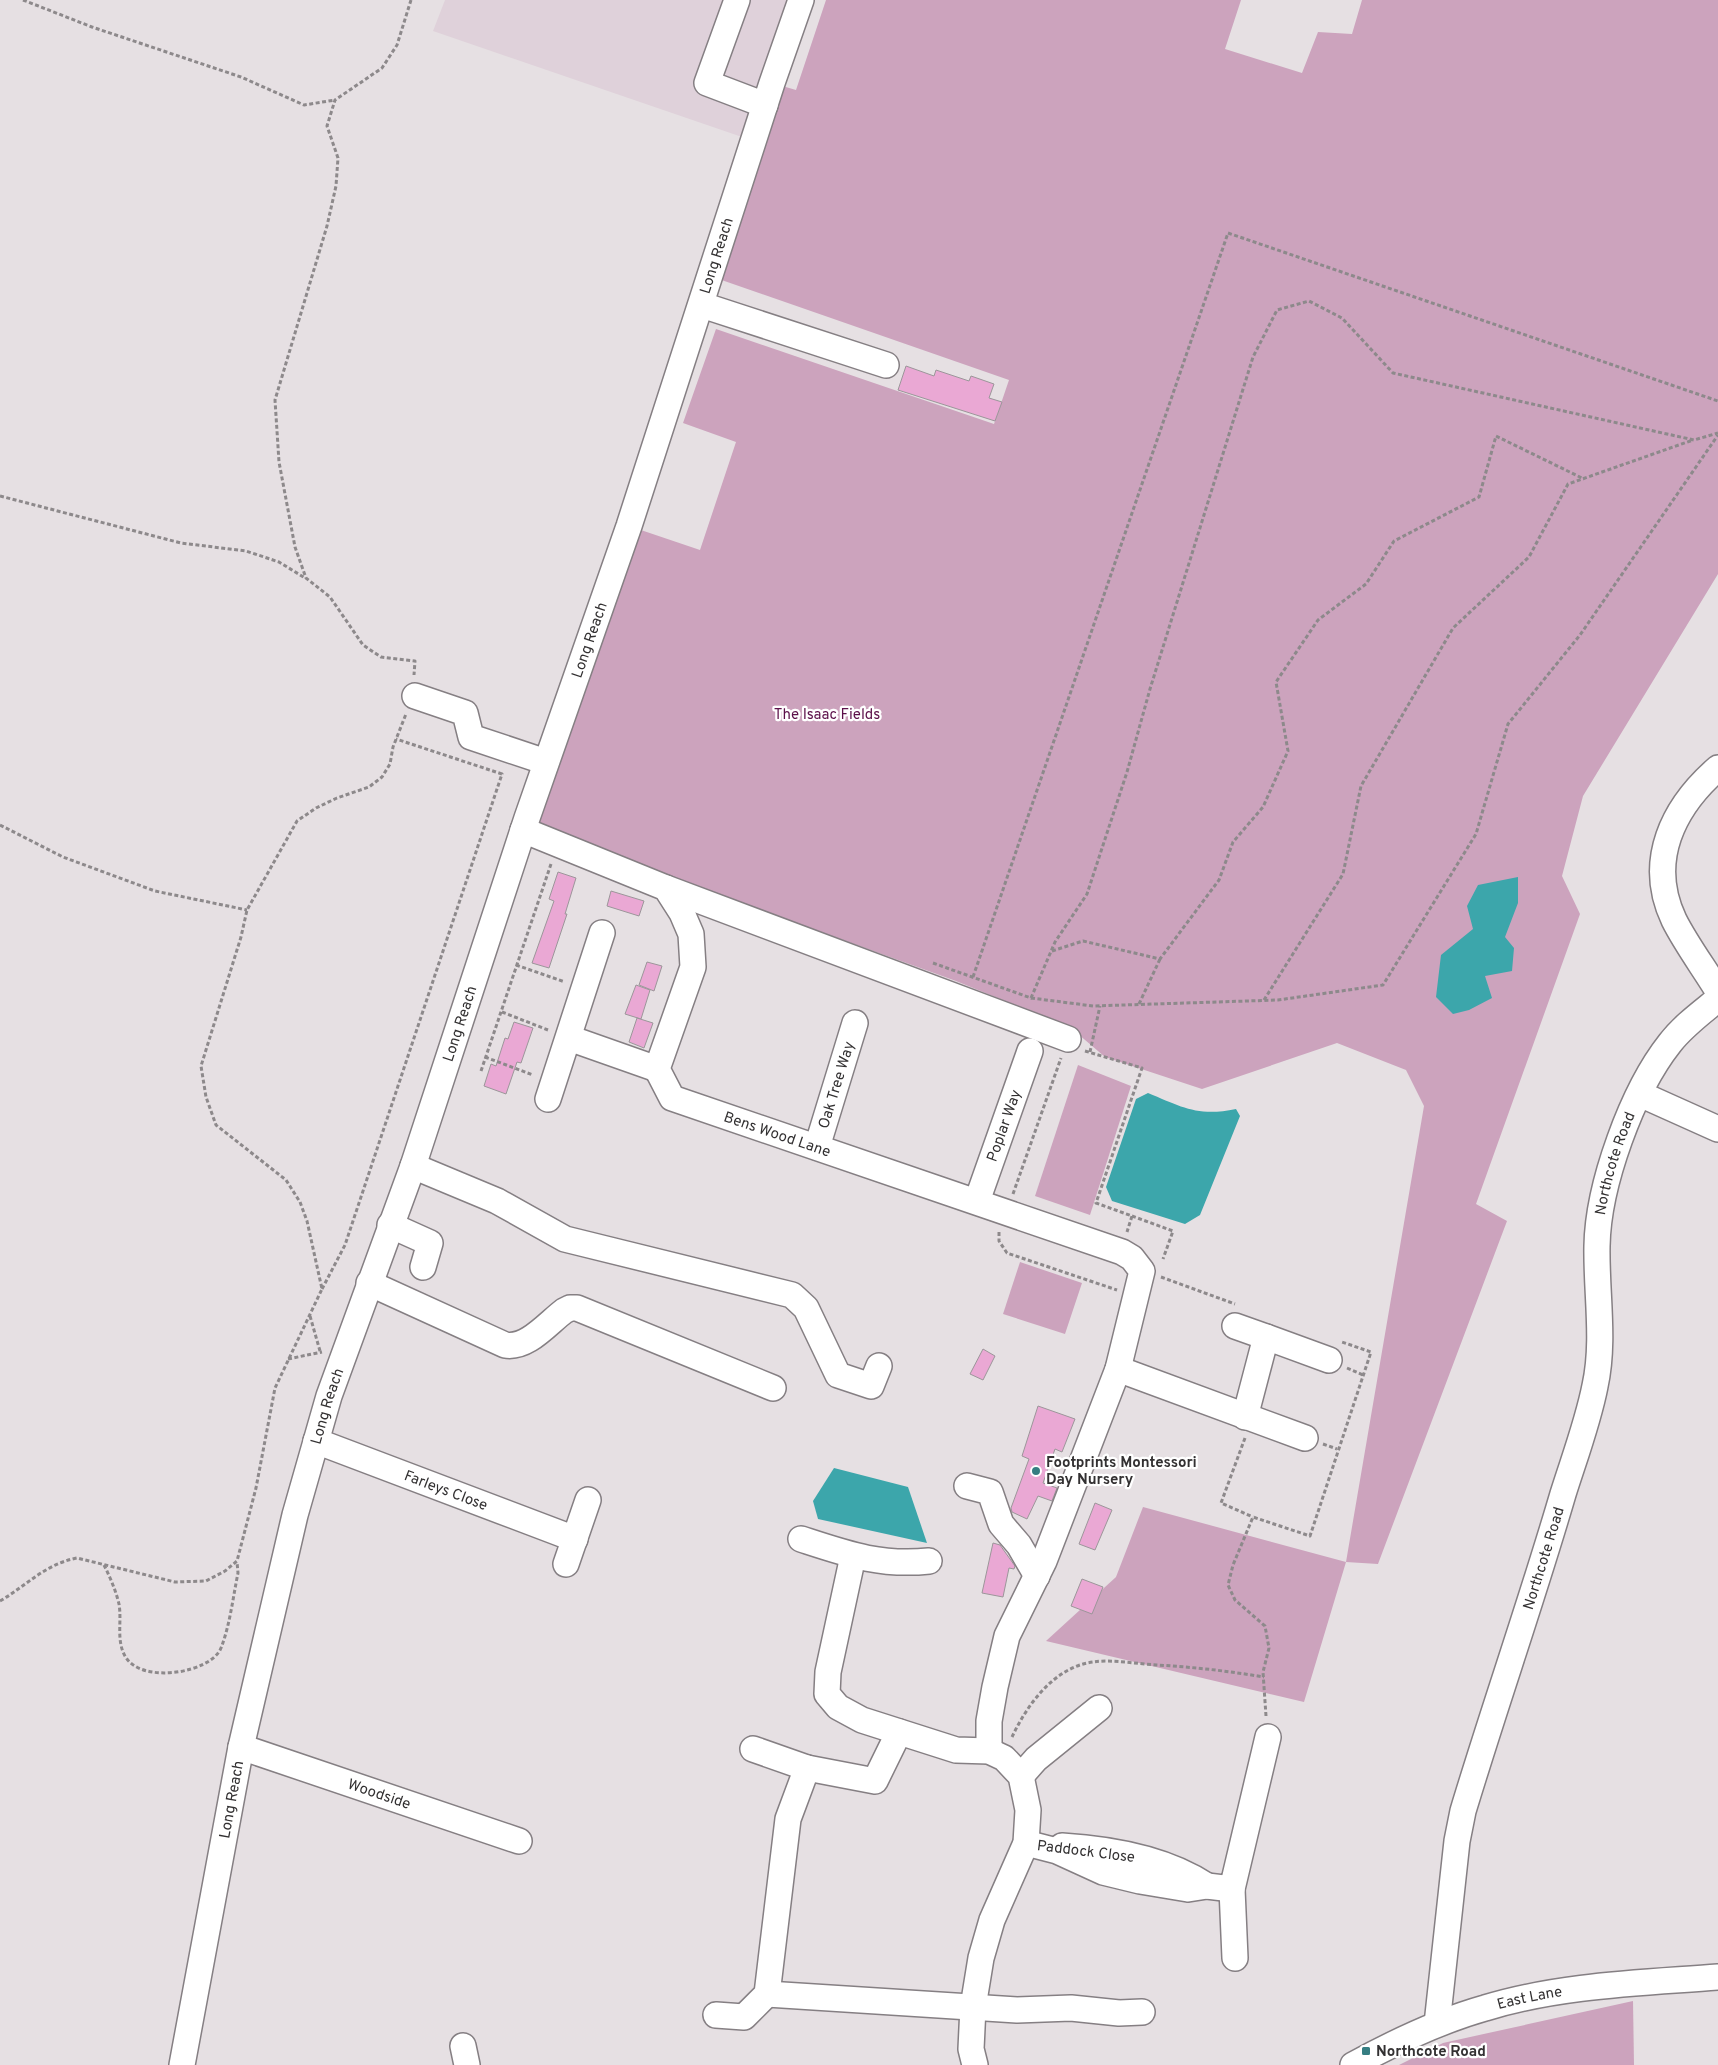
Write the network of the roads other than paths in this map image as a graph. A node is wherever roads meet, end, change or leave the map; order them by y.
1 (737, 0) edge
2 (801, 0) edge
3 (765, 104) junction
4 (702, 305) junction
5 (886, 365) dead end
6 (414, 696) road end
7 (546, 762) junction
8 (1718, 768) edge
9 (523, 830) junction
10 (666, 888) junction
11 (602, 933) dead end
12 (1718, 991) edge
13 (1718, 999) edge
14 (856, 1023) dead end
15 (569, 1038) junction
16 (1066, 1042) road end
17 (1030, 1051) dead end
18 (657, 1069) junction
19 (551, 1091) road end
20 (1640, 1094) junction
21 (1718, 1129) edge
22 (817, 1147) junction
23 (413, 1166) junction
24 (977, 1201) junction
25 (390, 1226) junction
26 (423, 1267) dead end
27 (369, 1283) junction
28 (1235, 1326) road end
29 (1266, 1337) junction
30 (1328, 1360) road end
31 (879, 1366) dead end
32 (1118, 1369) junction
33 (772, 1388) dead end
34 (1248, 1418) junction
35 (1305, 1438) dead end
36 (316, 1441) junction
37 (967, 1486) dead end
38 (588, 1500) dead end
39 (575, 1539) junction
40 (800, 1539) dead end
41 (853, 1556) junction
42 (929, 1561) dead end
43 (566, 1564) dead end
44 (1037, 1576) junction
45 (1099, 1708) dead end
46 (899, 1732) junction
47 (1268, 1737) road end
48 (241, 1747) junction
49 (753, 1749) dead end
50 (1005, 1761) junction
51 (807, 1768) junction
52 (519, 1840) dead end
53 (1026, 1843) junction
54 (1232, 1889) junction
55 (1235, 1958) dead end
56 (1718, 1977) edge
57 (767, 1994) junction
58 (973, 2007) junction
59 (1142, 2012) dead end
60 (716, 2016) dead end
61 (1437, 2024) junction
62 (182, 2065) edge
63 (975, 2065) edge
64 (1353, 2065) edge

1 - 3 street
2 - 3 street, Long Reach
3 - 4 street, Long Reach
4 - 5 street
4 - 7 street, Long Reach
6 - 7 street
7 - 9 street, Long Reach
8 - 12 street
9 - 10 street
9 - 23 street, Long Reach
10 - 16 street
10 - 18 street
11 - 15 street
13 - 20 street, Northcote Road
14 - 22 street, Oak Tree Way
15 - 18 street
15 - 19 street
17 - 24 street, Poplar Way
18 - 22 street, Bens Wood Lane
20 - 21 street
20 - 61 street, Northcote Road
22 - 24 street, Bens Wood Lane
23 - 25 street, Long Reach
23 - 31 street
24 - 32 street, Bens Wood Lane
25 - 26 street
25 - 27 street, Long Reach
27 - 33 street
27 - 36 street, Long Reach
28 - 29 street
29 - 30 street
29 - 34 street
32 - 34 street
32 - 44 street
34 - 35 street
36 - 39 street, Farleys Close
36 - 48 street, Long Reach
37 - 44 street
38 - 39 street
39 - 43 street
40 - 41 street
41 - 42 street
41 - 46 street
44 - 50 street
45 - 50 street
46 - 50 street
46 - 51 street
47 - 54 street
48 - 52 street, Woodside
48 - 62 street, Long Reach
49 - 51 street
50 - 53 street
51 - 57 street
53 - 54 street, Paddock Close
53 - 58 street
54 - 55 street
56 - 61 street, East Lane
57 - 58 street
57 - 60 street
58 - 59 street
58 - 63 street
61 - 64 street, East Lane

